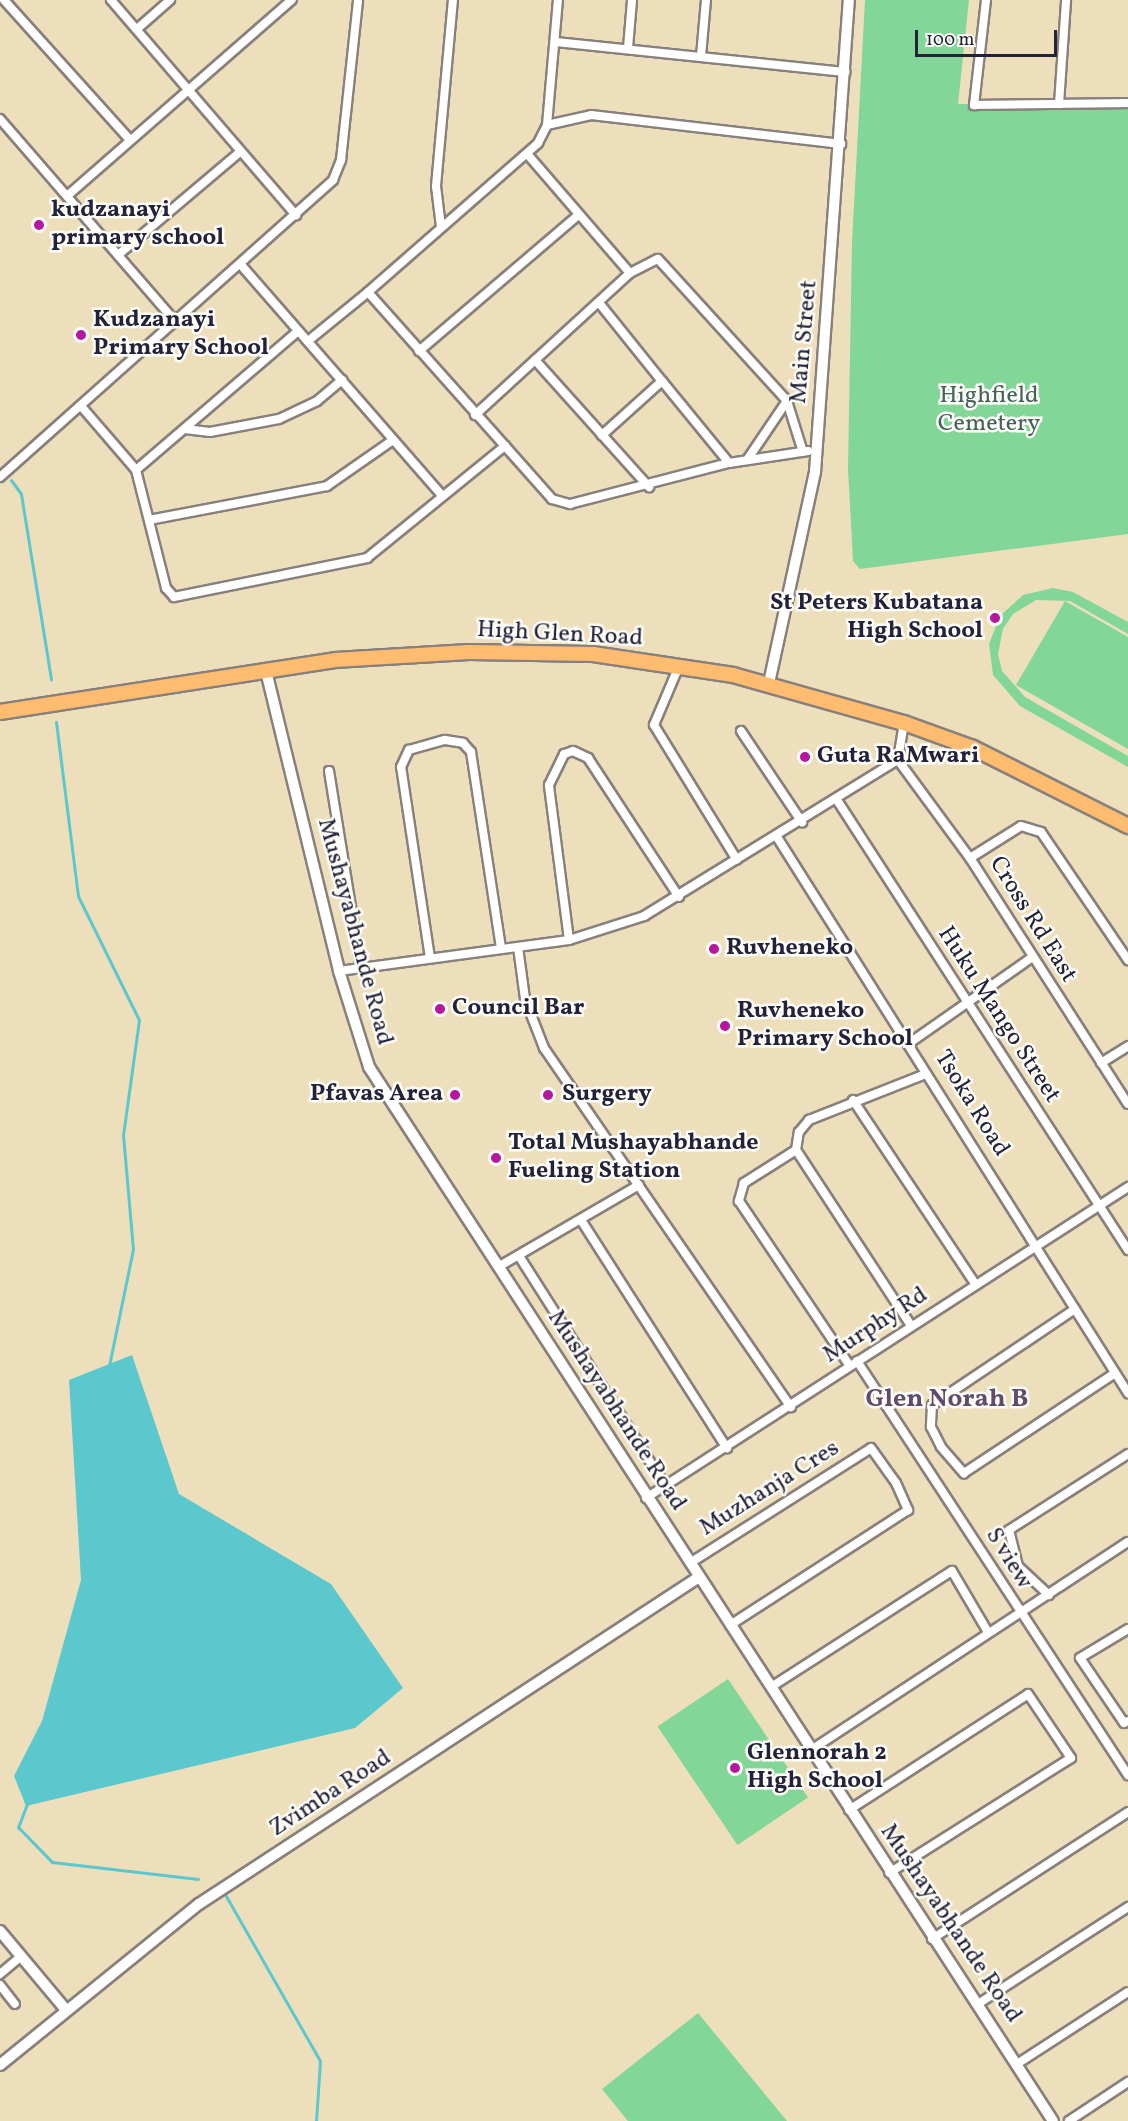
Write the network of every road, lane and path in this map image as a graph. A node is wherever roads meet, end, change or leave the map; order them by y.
1 (3, 0) edge
2 (111, 0) edge
3 (170, 0) edge
4 (358, 0) edge
5 (453, 0) edge
6 (558, 0) edge
7 (632, 0) edge
8 (706, 0) edge
9 (849, 0) edge
10 (986, 0) edge
11 (1066, 0) edge
12 (287, 2) edge
13 (137, 29) junction
14 (555, 42) junction
15 (628, 48) junction
16 (701, 56) junction
17 (845, 72) junction
18 (188, 91) junction
19 (1128, 103) edge
20 (1059, 104) junction
21 (0, 119) edge
22 (547, 125) junction
23 (130, 140) junction
24 (841, 144) junction
25 (240, 152) junction
26 (528, 155) junction
27 (67, 196) junction
28 (296, 215) junction
29 (578, 215) junction
30 (441, 227) junction
31 (118, 255) junction
32 (241, 265) junction
33 (630, 273) junction
34 (368, 292) junction
35 (600, 304) junction
36 (175, 321) junction
37 (298, 331) junction
38 (308, 341) junction
39 (419, 351) junction
40 (536, 360) junction
41 (342, 380) junction
42 (662, 381) junction
43 (787, 401) junction
44 (81, 406) junction
45 (475, 414) junction
46 (185, 429) junction
47 (602, 435) junction
48 (393, 440) junction
49 (505, 446) junction
50 (817, 450) junction
51 (803, 452) junction
52 (747, 460) junction
53 (729, 463) junction
54 (136, 470) junction
55 (0, 477) edge
56 (649, 487) junction
57 (441, 494) junction
58 (149, 520) junction
59 (679, 666) junction
60 (266, 671) junction
61 (769, 683) junction
62 (0, 712) edge
63 (904, 723) junction
64 (741, 731) dead end
65 (898, 760) junction
66 (329, 771) dead end
67 (837, 800) junction
68 (802, 822) junction
69 (1128, 826) edge
70 (777, 837) junction
71 (970, 858) junction
72 (737, 860) junction
73 (679, 897) junction
74 (1128, 939) edge
75 (569, 940) junction
76 (1118, 945) junction
77 (518, 947) junction
78 (501, 949) junction
79 (430, 958) junction
80 (1031, 958) junction
81 (1128, 960) edge
82 (361, 969) junction
83 (339, 971) junction
84 (967, 1003) junction
85 (910, 1042) junction
86 (1128, 1046) edge
87 (1101, 1063) junction
88 (926, 1074) junction
89 (854, 1100) junction
90 (1128, 1104) edge
91 (796, 1150) junction
92 (639, 1185) junction
93 (1128, 1187) edge
94 (1100, 1206) junction
95 (581, 1220) junction
96 (1035, 1249) junction
97 (1128, 1250) edge
98 (519, 1256) junction
99 (498, 1268) junction
100 (976, 1285) junction
101 (1075, 1309) junction
102 (910, 1324) junction
103 (853, 1363) junction
104 (1115, 1373) junction
105 (1128, 1393) edge
106 (791, 1407) junction
107 (727, 1448) junction
108 (1128, 1454) edge
109 (665, 1485) junction
110 (646, 1498) junction
111 (1128, 1542) edge
112 (690, 1563) junction
113 (699, 1577) junction
114 (1049, 1594) junction
115 (1019, 1614) junction
116 (730, 1625) junction
117 (1128, 1629) edge
118 (988, 1632) junction
119 (771, 1687) junction
120 (1126, 1722) edge
121 (811, 1749) junction
122 (1128, 1775) edge
123 (849, 1810) junction
124 (1128, 1812) edge
125 (889, 1873) junction
126 (1128, 1907) edge
127 (0, 1931) edge
128 (932, 1939) junction
129 (20, 1957) junction
130 (0, 1974) edge
131 (0, 1985) edge
132 (1128, 1992) edge
133 (15, 2004) dead end
134 (978, 2004) junction
135 (66, 2010) junction
136 (0, 2064) edge
137 (1017, 2064) junction
138 (1128, 2082) edge
139 (1053, 2121) edge
140 (1069, 2121) edge

1 - 23 street
2 - 13 street
3 - 13 street
4 - 28 street
5 - 30 street
6 - 14 street
7 - 15 street
8 - 16 street
9 - 17 street, Main Street
10 - 20 street
11 - 20 street
12 - 18 street
13 - 18 street
14 - 15 street
14 - 22 street
15 - 16 street
16 - 17 street
17 - 24 street, Main Street
18 - 23 street
18 - 25 street
19 - 20 street
21 - 27 street
22 - 24 street
22 - 26 street
23 - 27 street
24 - 50 street, Main Street
25 - 28 street
25 - 31 street
26 - 29 street
26 - 30 street
27 - 31 street
28 - 32 street
29 - 33 street
29 - 39 street
30 - 34 street
31 - 36 street
32 - 36 street
32 - 37 street
33 - 35 street
33 - 43 street
34 - 38 street
34 - 39 street
35 - 40 street
35 - 42 street
36 - 44 street
37 - 38 street
37 - 46 street
38 - 41 street
39 - 45 street
40 - 45 street
40 - 47 street
41 - 46 street
41 - 48 street
42 - 47 street
42 - 53 street
43 - 51 street
43 - 52 street
44 - 54 street
44 - 55 street
45 - 49 street
46 - 54 street
47 - 56 street
48 - 57 street
48 - 58 street
49 - 56 street
49 - 57 street
50 - 51 street
50 - 61 street, Main Street
51 - 52 street
52 - 53 street
53 - 56 street
54 - 58 street
57 - 58 street
59 - 60 main road, High Glen Road
59 - 61 main road, High Glen Road
59 - 72 street
60 - 62 main road, High Glen Road
60 - 83 street, Mushayabhande Road
61 - 63 main road, High Glen Road
63 - 65 street
63 - 69 main road, High Glen Road
64 - 68 street
65 - 67 street
65 - 71 street, Cross Rd East
66 - 82 street
67 - 68 street
67 - 84 street, Huku Mango Street
68 - 70 street
70 - 72 street
70 - 85 street, Tsoka Road
71 - 76 street
71 - 80 street, Cross Rd East
72 - 73 street
73 - 75 street
73 - 75 street
74 - 76 street
75 - 77 street
76 - 81 street
77 - 78 street
77 - 92 street
78 - 79 street
78 - 79 street
79 - 82 street
80 - 84 street
80 - 87 street, Cross Rd East
82 - 83 street
83 - 99 street, Mushayabhande Road
84 - 85 street
84 - 94 street, Huku Mango Street
85 - 88 street, Tsoka Road
86 - 87 street
87 - 90 street, Cross Rd East
88 - 89 street
88 - 96 street, Tsoka Road
89 - 91 street
89 - 100 street
91 - 102 street
91 - 103 street, S view
92 - 95 street
92 - 106 street
93 - 94 street, Murphy Rd
94 - 96 street, Murphy Rd
94 - 97 street, Huku Mango Street
95 - 98 street
95 - 107 street
96 - 100 street, Murphy Rd
96 - 101 street, Tsoka Road
98 - 99 street
98 - 109 street
99 - 110 street, Mushayabhande Road
100 - 102 street, Murphy Rd
101 - 104 street, Tsoka Road
101 - 104 street
102 - 103 street, Murphy Rd
103 - 106 street, Murphy Rd
103 - 115 street, S view
104 - 105 street, Tsoka Road
106 - 107 street, Murphy Rd
107 - 109 street, Murphy Rd
108 - 114 street
109 - 110 street, Murphy Rd
110 - 112 street, Mushayabhande Road
111 - 114 street
112 - 113 street, Mushayabhande Road
112 - 116 street, Muzhanja Cres
113 - 116 street, Mushayabhande Road
113 - 135 street, Zvimba Road
114 - 115 street
115 - 118 street
115 - 122 street, S view
116 - 119 street, Mushayabhande Road
117 - 120 street
118 - 119 street
118 - 121 street
119 - 121 street, Mushayabhande Road
121 - 123 street, Mushayabhande Road
123 - 125 street, Mushayabhande Road
123 - 125 street
124 - 128 street
125 - 128 street, Mushayabhande Road
126 - 134 street
127 - 129 street
128 - 134 street, Mushayabhande Road
129 - 130 street
129 - 135 street
131 - 133 street
132 - 137 street
134 - 137 street, Mushayabhande Road
135 - 136 street, Zvimba Road
137 - 139 street, Mushayabhande Road
138 - 140 street

